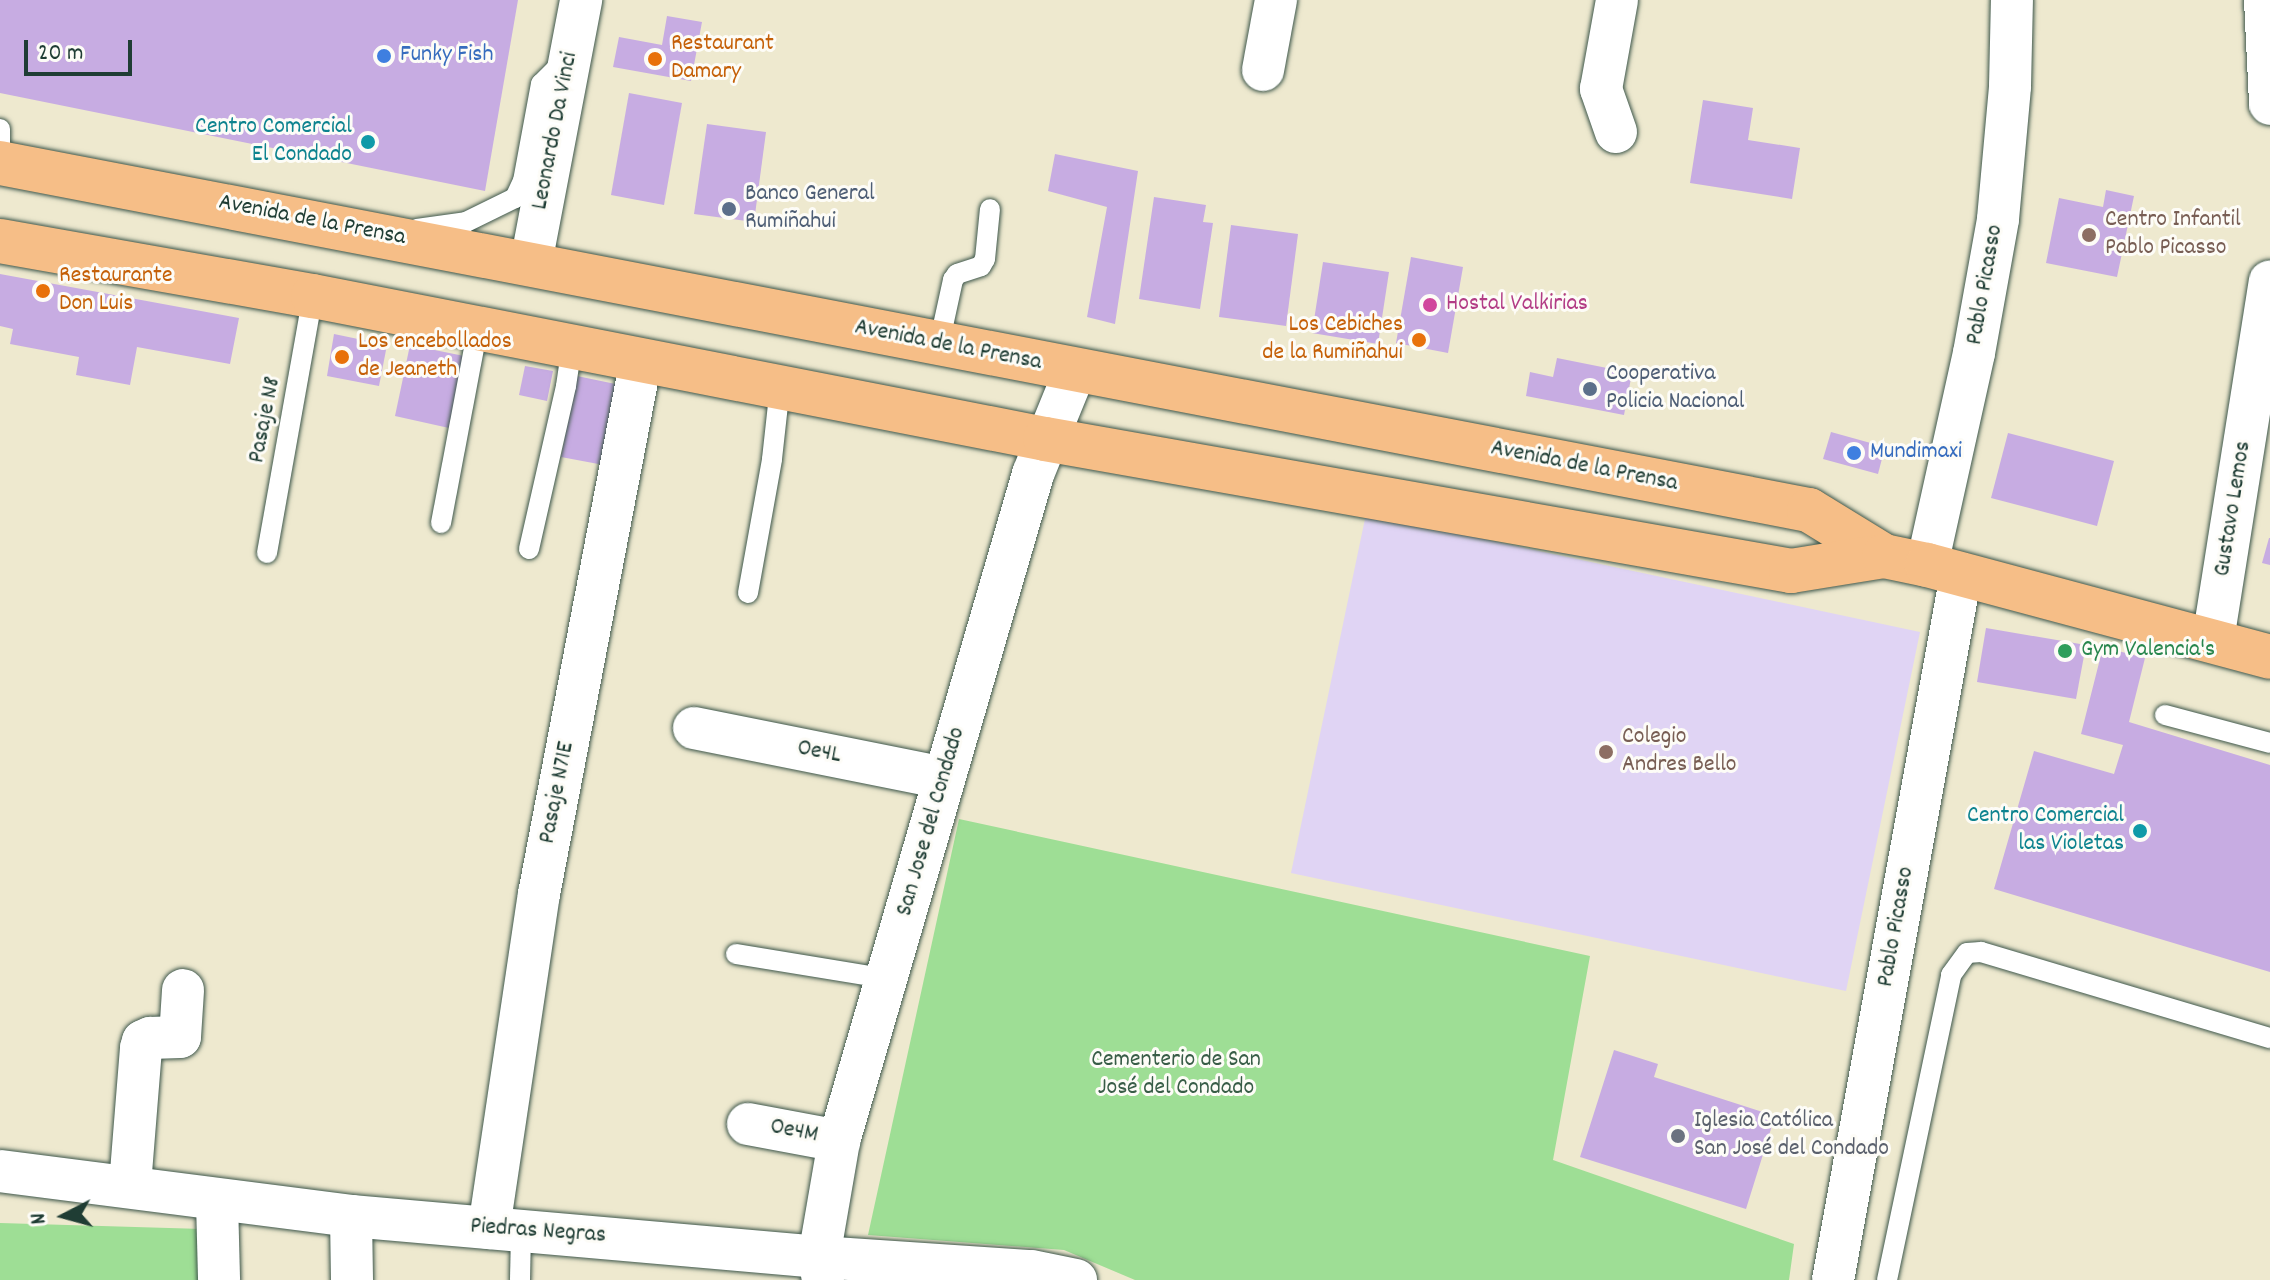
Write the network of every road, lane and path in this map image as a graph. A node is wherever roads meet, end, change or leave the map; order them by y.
1 (581, 0) edge
2 (1276, 0) edge
3 (1617, 0) edge
4 (2012, 0) edge
5 (2265, 0) edge
6 (571, 55) junction
7 (1263, 70) dead end
8 (2270, 104) edge
9 (0, 129) edge
10 (1616, 132) dead end
11 (0, 163) edge
12 (990, 209) dead end
13 (384, 235) junction
14 (0, 241) edge
15 (531, 263) junction
16 (2270, 282) edge
17 (313, 296) junction
18 (478, 328) junction
19 (939, 344) junction
20 (572, 346) junction
21 (641, 360) junction
22 (1075, 371) junction
23 (780, 387) junction
24 (1045, 439) junction
25 (441, 523) dead end
26 (529, 549) dead end
27 (267, 553) dead end
28 (1884, 556) junction
29 (1944, 569) junction
30 (748, 593) dead end
31 (2213, 640) junction
32 (2270, 657) edge
33 (2165, 715) dead end
34 (694, 728) dead end
35 (2270, 743) edge
36 (944, 778) junction
37 (736, 954) dead end
38 (888, 979) junction
39 (183, 990) dead end
40 (2270, 1038) edge
41 (748, 1124) dead end
42 (839, 1141) junction
43 (0, 1171) edge
44 (130, 1185) junction
45 (217, 1201) junction
46 (351, 1216) junction
47 (505, 1230) junction
48 (821, 1268) edge
49 (219, 1280) edge
50 (352, 1280) edge
51 (520, 1280) edge
52 (1076, 1280) edge
53 (1833, 1280) edge
54 (1887, 1280) edge

1 - 6 street, Leonardo Da Vinci
2 - 7 street
3 - 10 street
4 - 29 street, Pablo Picasso
5 - 8 street
6 - 13 lane
6 - 15 street, Leonardo Da Vinci
9 - 11 lane
11 - 13 main road, Avenida de la Prensa
12 - 19 lane
13 - 15 main road, Avenida de la Prensa
14 - 17 main road, Avenida de la Prensa
15 - 19 main road, Avenida de la Prensa
16 - 31 street, Gustavo Lemos
17 - 18 main road, Avenida de la Prensa
17 - 27 lane, Pasaje N8
18 - 20 main road, Avenida de la Prensa
18 - 25 lane
19 - 22 main road, Avenida de la Prensa
20 - 21 main road, Avenida de la Prensa
20 - 26 lane
21 - 23 main road, Avenida de la Prensa
21 - 47 street, Pasaje N71E
22 - 24 street, San Jose del Condado
22 - 28 main road, Avenida de la Prensa
23 - 24 main road, Avenida de la Prensa
23 - 30 lane
24 - 28 main road, Avenida de la Prensa
24 - 36 street, San Jose del Condado
28 - 29 main road, Avenida de la Prensa
29 - 31 main road, Avenida de la Prensa
29 - 53 street, Pablo Picasso
31 - 32 main road, Avenida de la Prensa
33 - 35 lane
34 - 36 street, Oe4L
36 - 38 street, San Jose del Condado
37 - 38 lane
38 - 42 street, San Jose del Condado
39 - 44 street
40 - 54 lane
41 - 42 street, Oe4M
42 - 48 street, San Jose del Condado
43 - 44 street, Piedras Negras
44 - 45 street, Piedras Negras
45 - 46 street, Piedras Negras
45 - 49 street
46 - 47 street, Piedras Negras
46 - 50 street
47 - 48 street, Piedras Negras
47 - 51 lane
48 - 52 street, Piedras Negras

